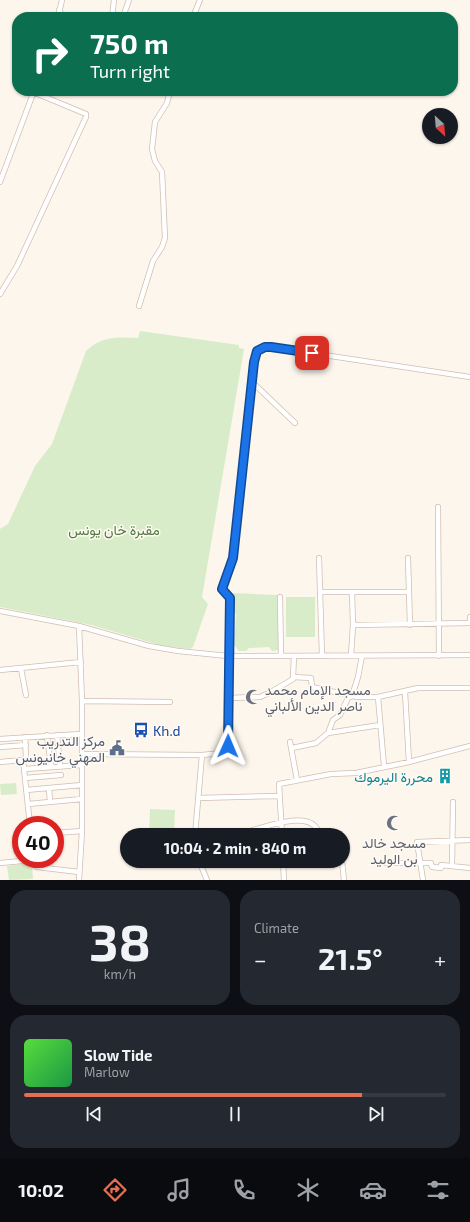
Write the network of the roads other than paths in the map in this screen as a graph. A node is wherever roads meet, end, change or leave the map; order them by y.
1 (62, 0) edge
2 (114, 0) edge
3 (128, 0) edge
4 (200, 0) edge
5 (59, 10) edge
6 (113, 12) edge
7 (124, 12) edge
8 (195, 12) edge
9 (32, 96) edge
10 (43, 96) edge
11 (169, 96) edge
12 (0, 182) edge
13 (0, 294) edge
14 (139, 306) dead end
15 (470, 377) edge
16 (252, 382) junction
17 (295, 423) dead end
18 (438, 507) dead end
19 (319, 558) dead end
20 (408, 558) dead end
21 (320, 592) junction
22 (352, 592) junction
23 (409, 592) junction
24 (280, 597) dead end
25 (0, 611) edge
26 (470, 617) edge
27 (470, 623) edge
28 (353, 625) junction
29 (410, 625) junction
30 (439, 625) junction
31 (79, 626) junction
32 (470, 655) edge
33 (228, 656) junction
34 (281, 656) junction
35 (294, 656) junction
36 (322, 656) junction
37 (351, 656) junction
38 (362, 656) junction
39 (439, 656) junction
40 (81, 662) junction
41 (21, 669) junction
42 (0, 670) edge
43 (293, 677) junction
44 (470, 688) edge
45 (405, 692) junction
46 (26, 695) dead end
47 (352, 696) junction
48 (378, 697) junction
49 (228, 698) junction
50 (82, 701) junction
51 (170, 702) dead end
52 (380, 725) junction
53 (328, 733) junction
54 (81, 734) junction
55 (47, 735) junction
56 (57, 735) junction
57 (25, 736) junction
58 (0, 739) edge
59 (290, 742) dead end
60 (26, 745) junction
61 (470, 746) edge
62 (0, 747) edge
63 (292, 748) junction
64 (49, 752) junction
65 (59, 752) junction
66 (82, 754) junction
67 (202, 755) junction
68 (23, 760) junction
69 (0, 762) edge
70 (409, 762) junction
71 (82, 765) junction
72 (60, 766) junction
73 (384, 766) junction
74 (51, 767) junction
75 (25, 769) junction
76 (61, 775) dead end
77 (25, 778) junction
78 (297, 780) junction
79 (82, 785) junction
80 (49, 788) junction
81 (26, 790) junction
82 (280, 796) junction
83 (198, 798) junction
84 (82, 799) junction
85 (50, 802) junction
86 (453, 802) dead end
87 (28, 804) junction
88 (29, 816) edge
89 (280, 821) junction
90 (196, 828) edge
91 (259, 828) edge
92 (281, 828) edge
93 (315, 828) edge
94 (82, 832) junction
95 (64, 833) edge
96 (454, 840) junction
97 (470, 840) edge
98 (12, 862) edge
99 (0, 863) edge
100 (385, 863) dead end
101 (421, 864) junction
102 (452, 866) junction
103 (45, 868) edge
104 (202, 868) edge
105 (283, 868) edge
106 (343, 868) edge
107 (470, 868) edge
108 (79, 872) junction
109 (79, 880) edge
110 (206, 880) edge
111 (284, 880) edge
112 (344, 880) edge
113 (423, 880) edge

1 - 5 street
2 - 6 street
3 - 7 street
4 - 8 street
9 - 12 street
10 - 13 street
11 - 14 street
15 - 16 street
16 - 17 street
16 - 33 street
18 - 30 street
19 - 21 street
20 - 23 street
21 - 22 street
21 - 36 street
22 - 23 street
22 - 28 street
23 - 29 street
24 - 34 street
25 - 31 street
26 - 27 street
27 - 30 street
28 - 29 street
28 - 37 street
29 - 30 street
30 - 39 street
31 - 33 street
31 - 40 street
32 - 39 street
33 - 34 street
33 - 49 street
34 - 35 street
35 - 36 street
35 - 43 street
36 - 37 street
37 - 38 street
38 - 39 street
38 - 47 street
40 - 41 street
40 - 50 street
41 - 42 street
41 - 46 street
43 - 47 street
43 - 49 street
44 - 45 street
45 - 48 street
45 - 70 street
47 - 48 street
47 - 53 street
48 - 52 street
49 - 67 street
50 - 51 street
50 - 54 street
52 - 53 street
52 - 73 street
53 - 63 street
54 - 56 street
54 - 66 street
55 - 56 street
55 - 57 street
55 - 64 street
56 - 65 street
57 - 58 street
57 - 60 street
59 - 63 street
60 - 62 street
60 - 68 street
61 - 70 street
63 - 78 street
64 - 65 street
64 - 74 street
65 - 72 street
66 - 67 street
66 - 71 street
67 - 83 street
68 - 69 street
68 - 75 street
70 - 73 street
71 - 72 street
71 - 79 street
72 - 74 street
73 - 78 street
74 - 75 street
75 - 77 street
76 - 77 street
77 - 81 street
78 - 82 street
79 - 80 street
79 - 84 street
80 - 81 street
80 - 85 street
81 - 87 street
82 - 83 street
82 - 89 street
83 - 90 street
84 - 85 street
84 - 94 street
85 - 87 street
86 - 96 street
87 - 88 street
89 - 91 street
89 - 92 street
89 - 93 street
94 - 95 street
94 - 108 street
96 - 97 street
96 - 101 street
96 - 102 street
98 - 99 street
100 - 101 street
101 - 102 street
101 - 113 street
102 - 107 street
103 - 108 street
104 - 110 street
105 - 111 street
106 - 112 street
108 - 109 street

